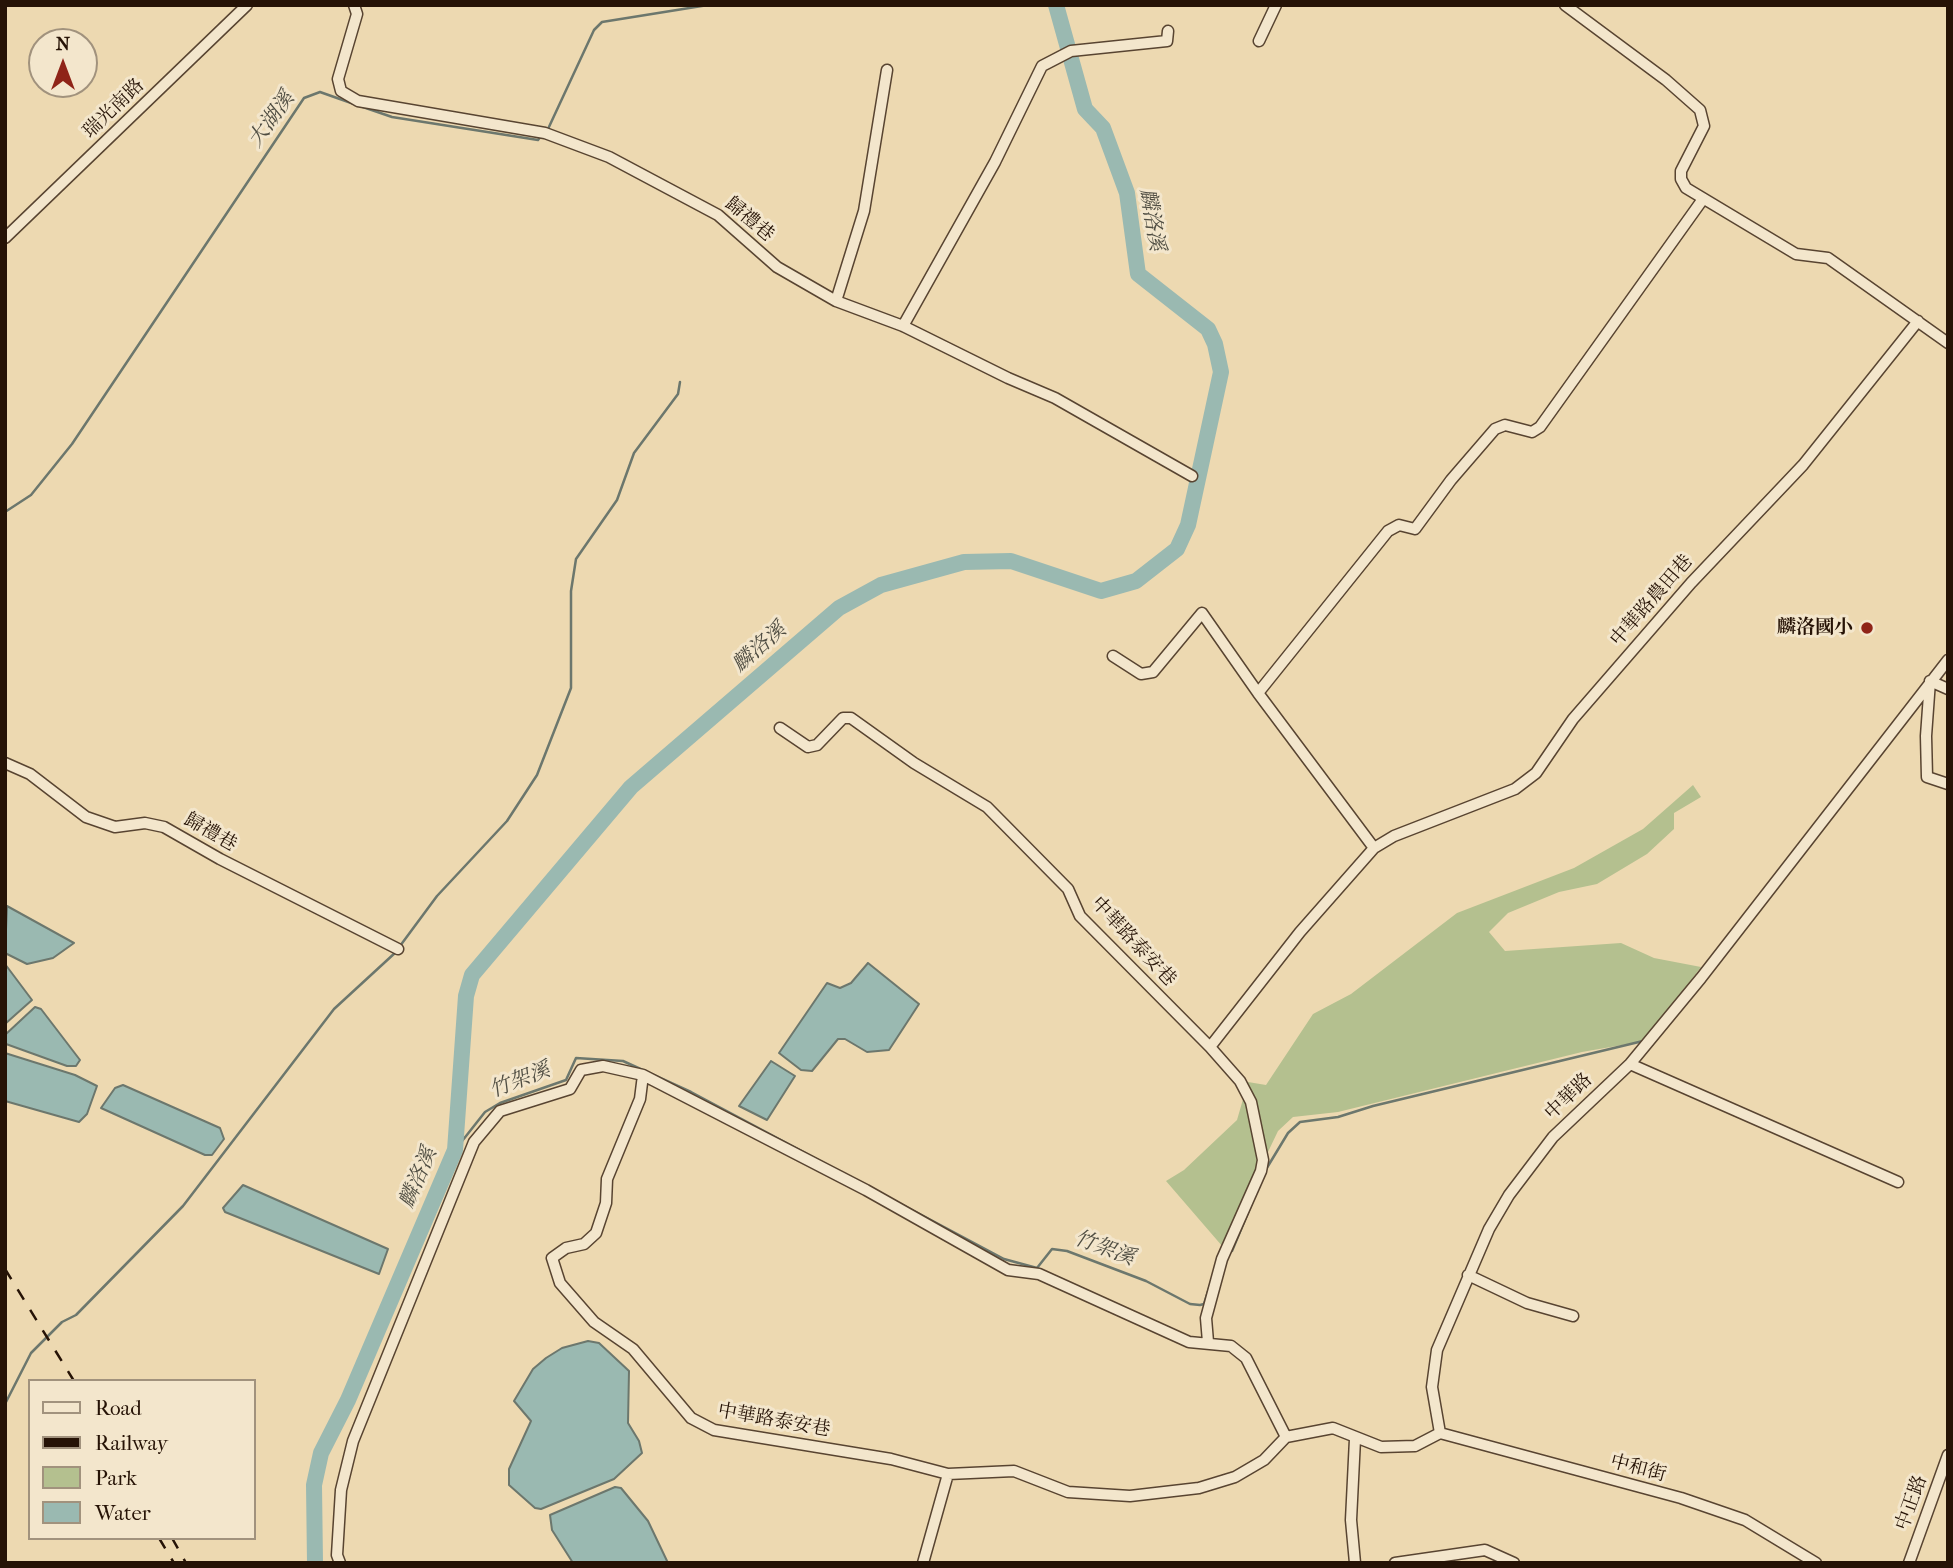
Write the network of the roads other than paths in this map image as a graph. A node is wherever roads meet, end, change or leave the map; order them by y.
1 (247, 5) edge
2 (354, 5) edge
3 (1276, 5) edge
4 (1565, 5) edge
5 (1168, 31) dead end
6 (1259, 41) dead end
7 (887, 71) dead end
8 (1703, 199) junction
9 (5, 238) edge
10 (836, 301) junction
11 (1918, 321) junction
12 (903, 326) junction
13 (1948, 343) edge
14 (1192, 476) dead end
15 (1113, 656) dead end
16 (1948, 660) edge
17 (1930, 681) junction
18 (1948, 689) edge
19 (1258, 693) junction
20 (780, 728) dead end
21 (5, 763) edge
22 (1948, 784) edge
23 (1374, 848) junction
24 (398, 949) dead end
25 (1210, 1047) junction
26 (1630, 1064) junction
27 (643, 1075) junction
28 (1898, 1182) dead end
29 (1468, 1275) junction
30 (1573, 1316) dead end
31 (1208, 1342) junction
32 (1440, 1433) junction
33 (1286, 1437) junction
34 (1355, 1439) junction
35 (1948, 1455) edge
36 (948, 1474) junction
37 (340, 1563) edge
38 (923, 1563) edge
39 (1355, 1563) edge
40 (1395, 1563) edge
41 (1514, 1563) edge
42 (1816, 1563) edge
43 (1909, 1563) edge

1 - 9 street, 瑞光南路
2 - 10 street, 歸禮巷
3 - 6 street
4 - 8 street
5 - 12 street
7 - 10 street
8 - 11 street
8 - 19 street
10 - 12 street, 歸禮巷
11 - 13 street
11 - 23 street, 中華路農田巷
12 - 14 street, 歸禮巷
15 - 19 street
16 - 17 street, 中華路
17 - 18 street
17 - 22 street
17 - 26 street, 中華路
19 - 23 street
20 - 25 street, 中華路泰安巷
21 - 24 street, 歸禮巷
23 - 25 street, 中華路農田巷
25 - 31 street, 中華路泰安巷
26 - 28 street
26 - 29 street, 中華路
27 - 31 street
27 - 36 street, 中華路泰安巷
27 - 37 street
29 - 30 street
29 - 32 street, 中華路
31 - 33 street
32 - 34 street
32 - 42 street, 中和街
33 - 34 street
33 - 36 street, 中華路泰安巷
34 - 39 street
35 - 43 street, 中正路
36 - 38 street
40 - 41 street

